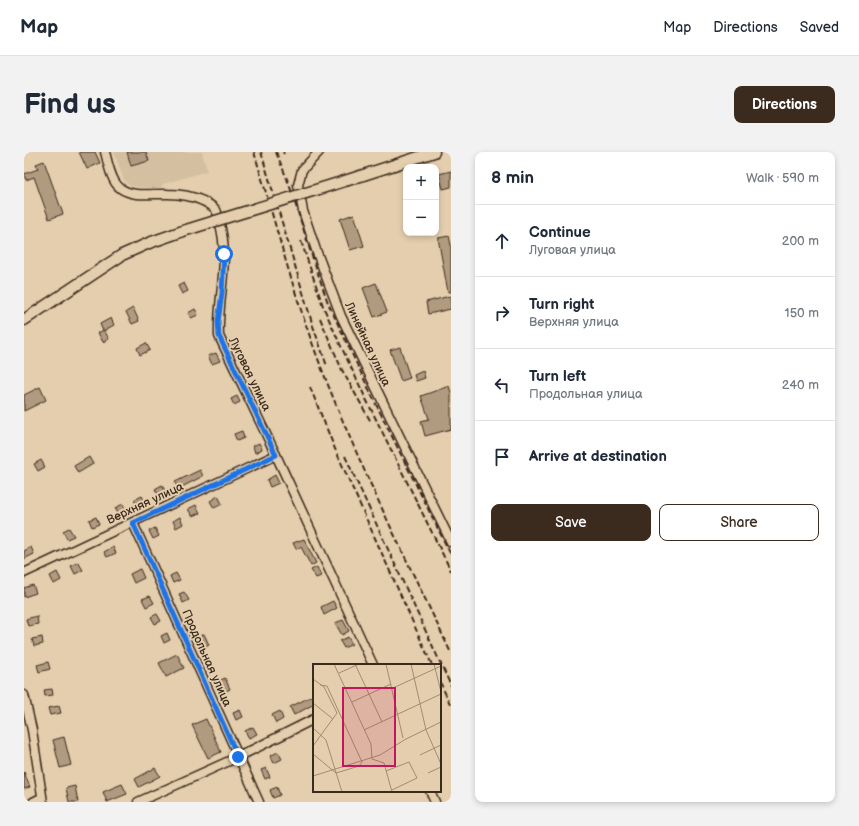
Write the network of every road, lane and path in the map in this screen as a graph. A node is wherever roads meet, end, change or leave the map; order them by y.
1 (105, 152) edge
2 (319, 152) edge
3 (434, 152) edge
4 (24, 320) edge
5 (276, 455) junction
6 (133, 523) junction
7 (451, 542) edge
8 (24, 573) edge
9 (373, 664) edge
10 (24, 696) edge
11 (313, 720) edge
12 (238, 757) junction
13 (430, 792) edge
14 (39, 801) edge
15 (138, 802) edge
16 (259, 802) edge
17 (435, 802) edge

1 - 5 street, Луговая улица
2 - 7 street, Линейная улица
3 - 4 street, bridge
5 - 6 street, Верхняя улица
5 - 9 street, Луговая улица
6 - 8 street, Верхняя улица
6 - 12 street, Продольная улица
10 - 14 street
11 - 12 street
12 - 15 street
12 - 16 street, Продольная улица
13 - 17 street

